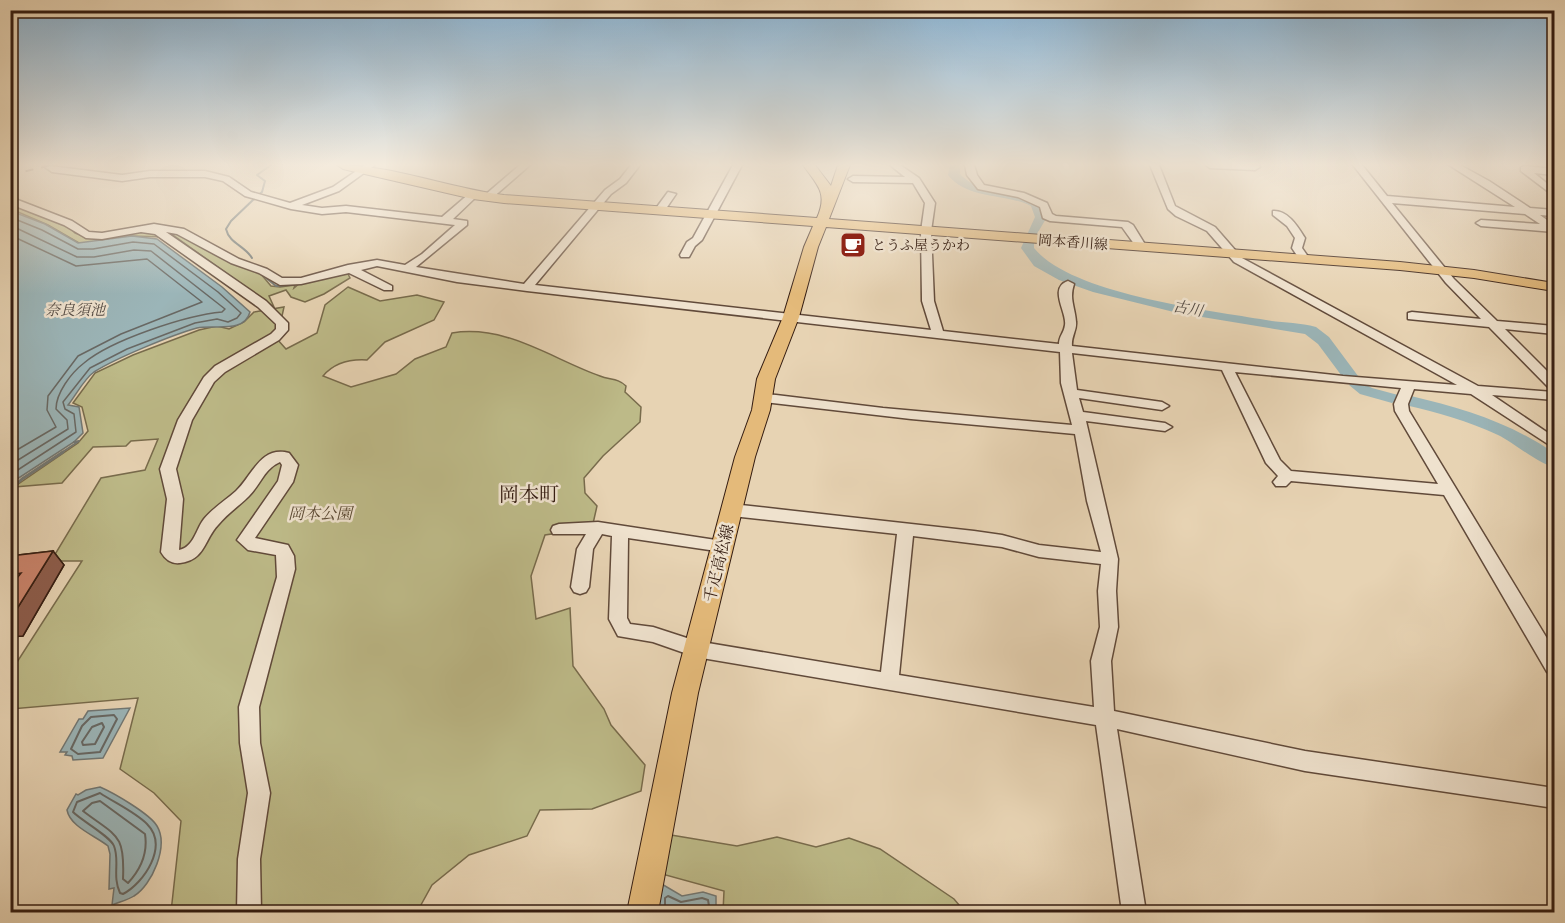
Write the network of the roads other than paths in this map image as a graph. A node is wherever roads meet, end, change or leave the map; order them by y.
1 (30, 208) edge
2 (307, 208) edge
3 (415, 208) edge
4 (458, 208) edge
5 (596, 208) edge
6 (614, 208) edge
7 (661, 208) edge
8 (715, 208) edge
9 (825, 208) edge
10 (827, 208) edge
11 (929, 208) edge
12 (1045, 208) edge
13 (1172, 208) edge
14 (1390, 208) edge
15 (1493, 208) edge
16 (1524, 208) edge
17 (659, 211) junction
18 (1529, 211) junction
19 (453, 212) junction
20 (825, 213) junction
21 (1277, 213) dead end
22 (1554, 213) edge
23 (1470, 214) dead end
24 (711, 215) junction
25 (1501, 216) junction
26 (1539, 218) junction
27 (444, 221) junction
28 (1481, 224) dead end
29 (1512, 225) junction
30 (1554, 228) edge
31 (147, 229) junction
32 (926, 231) junction
33 (1141, 246) junction
34 (1229, 253) junction
35 (685, 255) dead end
36 (1304, 258) junction
37 (348, 268) junction
38 (408, 268) junction
39 (1441, 270) junction
40 (1068, 284) dead end
41 (1554, 287) edge
42 (388, 288) dead end
43 (527, 288) junction
44 (1412, 316) dead end
45 (791, 317) junction
46 (1493, 324) junction
47 (1554, 330) edge
48 (938, 334) junction
49 (1066, 348) junction
50 (1226, 366) junction
51 (1554, 385) edge
52 (1408, 387) junction
53 (1477, 391) junction
54 (1070, 393) junction
55 (1554, 396) edge
56 (764, 398) junction
57 (1139, 403) junction
58 (1162, 406) dead end
59 (1078, 422) junction
60 (1142, 424) junction
61 (1165, 427) dead end
62 (1554, 443) edge
63 (1447, 490) junction
64 (732, 510) junction
65 (598, 528) junction
66 (906, 529) junction
67 (559, 530) dead end
68 (620, 531) junction
69 (723, 546) junction
70 (1110, 559) junction
71 (580, 587) dead end
72 (696, 649) junction
73 (1554, 666) edge
74 (889, 681) junction
75 (1106, 718) junction
76 (1554, 798) edge
77 (249, 912) edge
78 (642, 912) edge
79 (1134, 912) edge

1 - 31 street
2 - 27 street
3 - 19 street
4 - 19 street
5 - 43 street
6 - 17 main road, 岡本香川線
7 - 17 street
8 - 24 street
9 - 20 main road
10 - 20 main road, 千疋高松線
11 - 32 street
12 - 33 street
13 - 34 street
14 - 39 street
15 - 18 street
16 - 18 street
17 - 24 main road, 岡本香川線
18 - 22 street
18 - 26 street
19 - 27 street
20 - 24 main road, 岡本香川線
20 - 32 main road, 岡本香川線
20 - 45 main road, 千疋高松線
21 - 36 street
23 - 25 street
24 - 35 street
25 - 26 street
25 - 29 street
26 - 30 street
27 - 38 street
28 - 29 street
29 - 30 street
31 - 37 street
31 - 77 street
32 - 33 main road, 岡本香川線
32 - 48 street
33 - 34 main road, 岡本香川線
34 - 36 main road, 岡本香川線
34 - 53 street
36 - 39 main road, 岡本香川線
37 - 38 street
37 - 42 street
38 - 43 street
39 - 41 main road, 岡本香川線
39 - 46 street
40 - 49 street
43 - 45 street
44 - 46 street
45 - 48 street
45 - 56 main road, 千疋高松線
46 - 47 street
46 - 51 street
48 - 49 street
49 - 50 street
49 - 54 street
50 - 52 street
50 - 63 street
52 - 53 street
52 - 63 street
53 - 55 street
53 - 62 street
54 - 57 street
54 - 59 street
56 - 59 street
56 - 64 main road, 千疋高松線
57 - 58 street
57 - 60 street
59 - 60 street
59 - 70 street
60 - 61 street
63 - 73 street
64 - 66 street
64 - 69 main road, 千疋高松線
65 - 67 street
65 - 68 street
65 - 71 street
66 - 70 street
66 - 74 street
68 - 69 street
68 - 72 street
69 - 72 main road, 千疋高松線
70 - 75 street
72 - 74 street
72 - 78 main road, 千疋高松線
74 - 75 street
75 - 76 street
75 - 79 street

